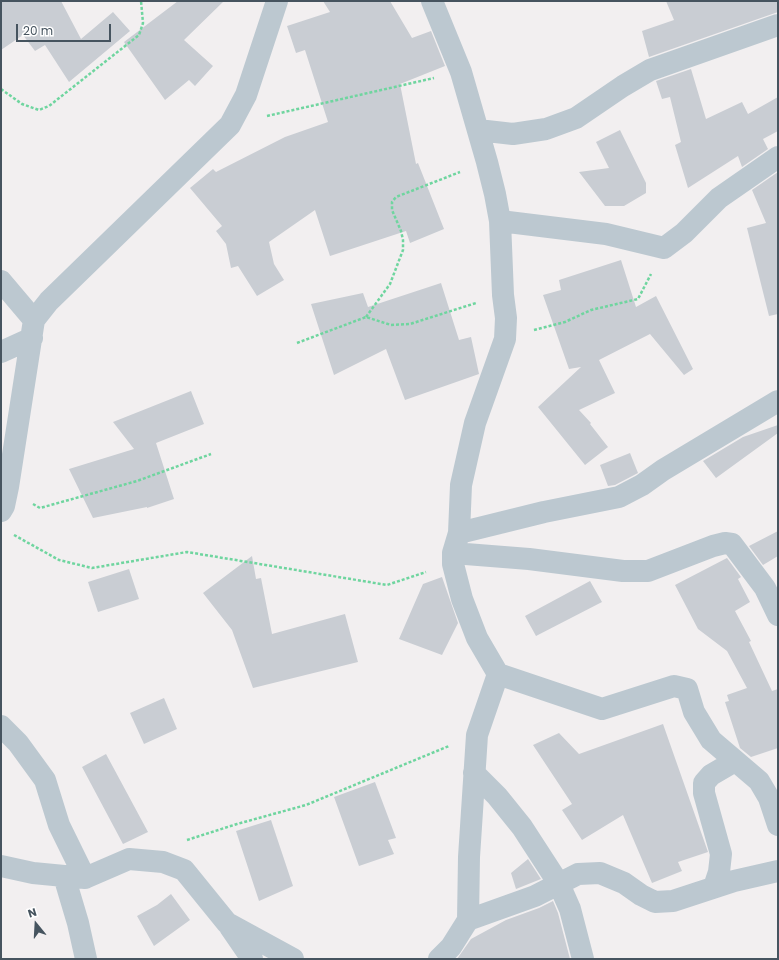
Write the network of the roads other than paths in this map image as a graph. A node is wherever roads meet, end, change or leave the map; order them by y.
1 (277, 1) edge
2 (432, 1) edge
3 (778, 26) edge
4 (478, 130) junction
5 (778, 157) edge
6 (500, 221) junction
7 (1, 281) edge
8 (33, 329) junction
9 (1, 352) edge
10 (778, 401) edge
11 (1, 511) edge
12 (455, 550) junction
13 (778, 615) edge
14 (498, 674) junction
15 (1, 726) edge
16 (735, 761) junction
17 (474, 773) junction
18 (778, 825) edge
19 (1, 866) edge
20 (778, 871) edge
21 (64, 876) junction
22 (85, 878) junction
23 (559, 884) junction
24 (714, 887) junction
25 (468, 920) junction
26 (227, 923) junction
27 (86, 959) edge
28 (252, 959) edge
29 (293, 959) edge
30 (439, 959) edge
31 (583, 959) edge

1 - 8 street
2 - 4 street
3 - 4 street
4 - 6 street
5 - 6 street
6 - 12 street
7 - 8 street
8 - 9 street
8 - 11 street
10 - 12 street
12 - 13 street
12 - 14 street
14 - 16 street
14 - 17 street
15 - 22 street
16 - 18 street
16 - 24 street
17 - 23 street
17 - 25 street
19 - 21 street
20 - 24 street
21 - 22 street
21 - 27 street
22 - 26 street
23 - 24 street
23 - 25 street
23 - 31 street
25 - 30 street
26 - 28 street
26 - 29 street

